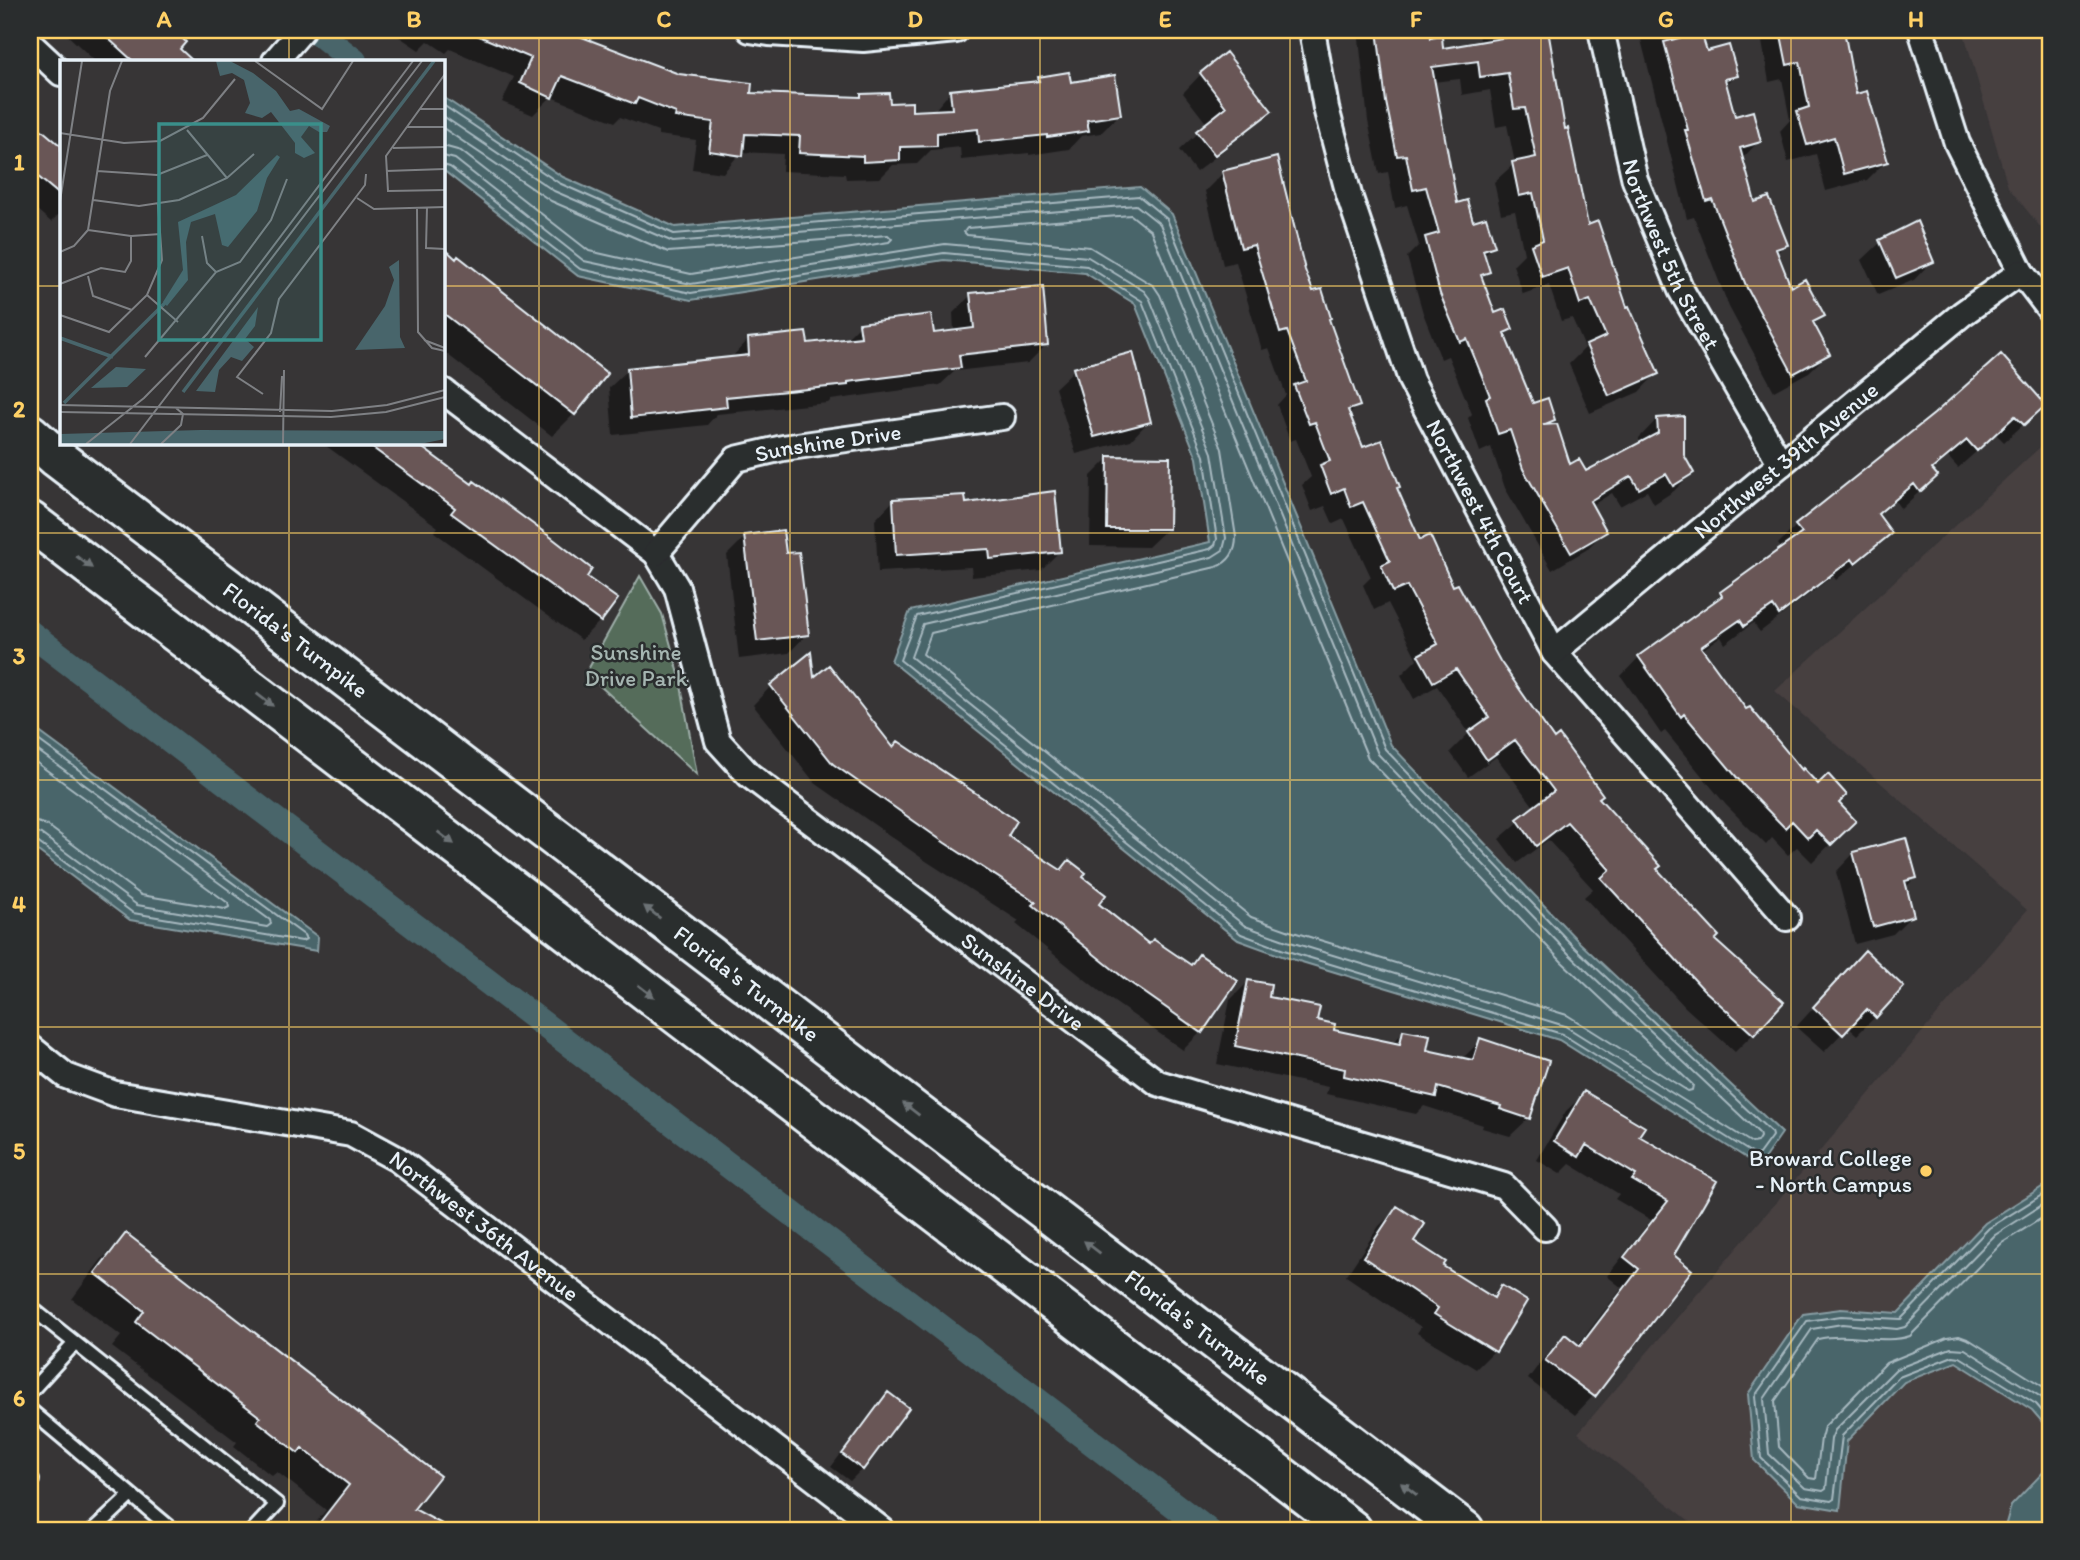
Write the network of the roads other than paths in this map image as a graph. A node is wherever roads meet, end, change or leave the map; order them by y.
1 (302, 30) edge
2 (750, 30) edge
3 (956, 30) edge
4 (1312, 30) edge
5 (1601, 30) edge
6 (1921, 30) edge
7 (30, 44) edge
8 (277, 60) edge
9 (60, 72) edge
10 (2021, 272) junction
11 (2050, 310) edge
12 (444, 392) edge
13 (1002, 417) dead end
14 (30, 434) edge
15 (1781, 464) junction
16 (30, 521) edge
17 (656, 553) junction
18 (1554, 652) junction
19 (1787, 918) dead end
20 (30, 1047) edge
21 (1545, 1228) dead end
22 (30, 1307) edge
23 (75, 1343) junction
24 (30, 1392) edge
25 (30, 1410) edge
26 (131, 1494) junction
27 (94, 1530) edge
28 (173, 1530) edge
29 (253, 1530) edge
30 (882, 1530) edge
31 (1352, 1530) edge
32 (1464, 1530) edge

1 - 8 street
2 - 3 street
4 - 18 street, Northwest 4th Court
5 - 15 street, Northwest 5th Street
6 - 10 street
7 - 9 street
10 - 11 street
10 - 15 street, Northwest 39th Avenue
12 - 17 street, Sunshine Drive
13 - 17 street, Sunshine Drive
32 -> 14 highway, Florida's Turnpike
15 - 18 street, Northwest 39th Avenue
16 -> 31 highway
17 - 21 street, Sunshine Drive
18 - 19 street, Northwest 4th Court
20 - 30 street, Northwest 36th Avenue
22 - 23 lane
23 - 24 lane
23 - 29 lane
25 - 26 lane
26 - 27 lane
26 - 28 lane

